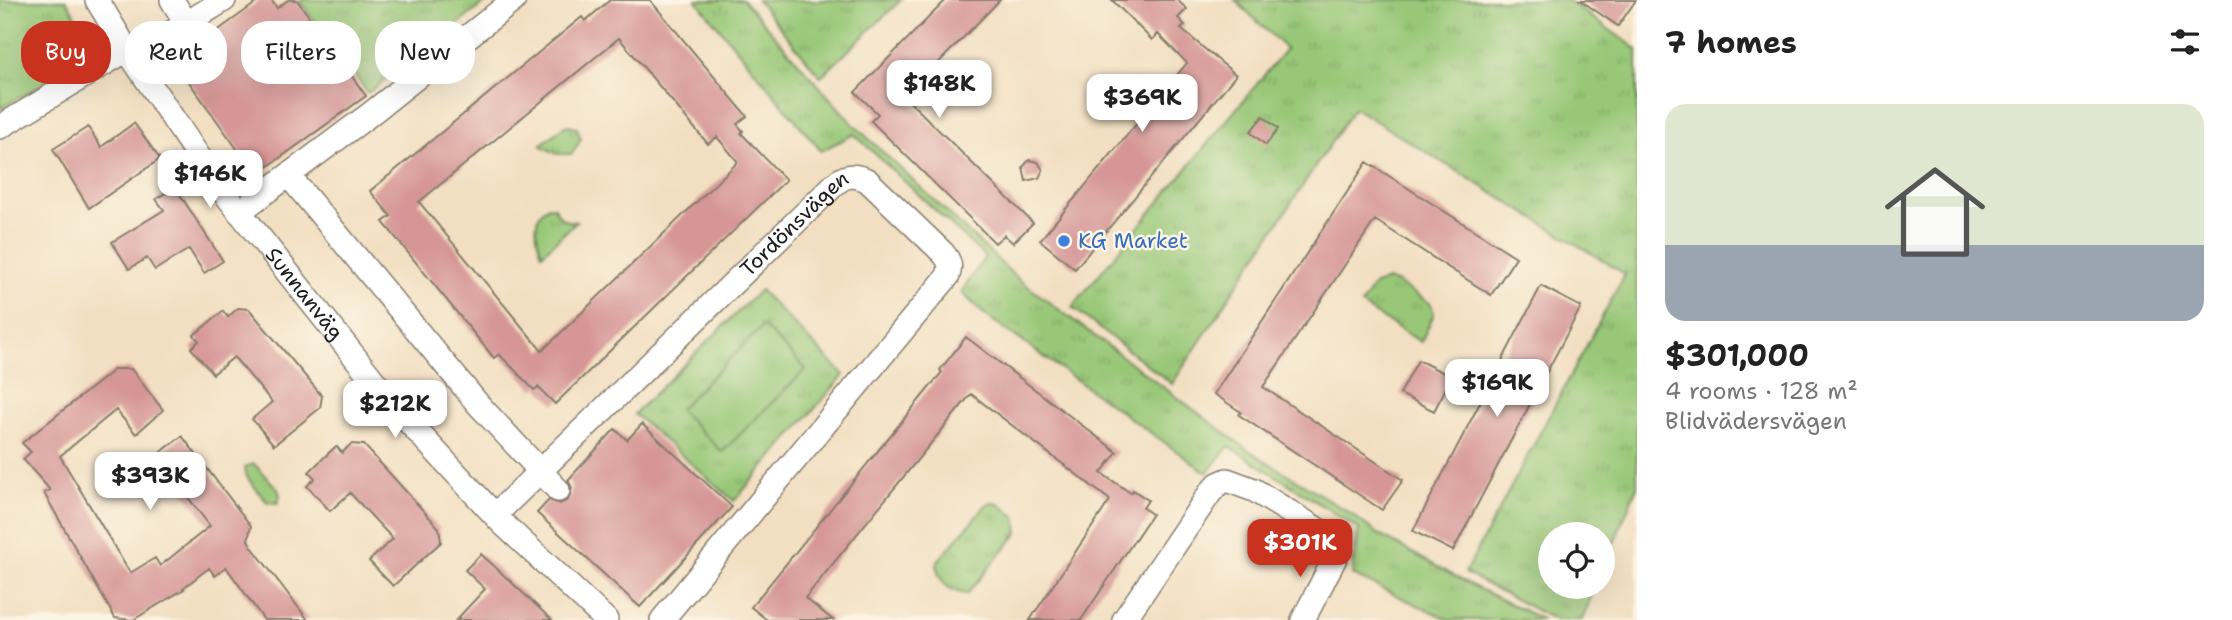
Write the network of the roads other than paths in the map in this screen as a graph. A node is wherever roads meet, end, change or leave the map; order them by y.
1 (97, 0) edge
2 (172, 0) edge
3 (224, 0) edge
4 (514, 0) edge
5 (184, 21) edge
6 (191, 21) edge
7 (125, 47) edge
8 (125, 56) edge
9 (150, 84) edge
10 (0, 127) edge
11 (289, 177) junction
12 (239, 212) junction
13 (540, 473) junction
14 (558, 490) dead end
15 (495, 515) junction
16 (606, 620) edge
17 (662, 620) edge
18 (1124, 620) edge
19 (1304, 620) edge

1 - 7 street, Sunnanväg
2 - 5 street
3 - 6 street
4 - 11 street
8 - 10 street
9 - 12 street, Sunnanväg
11 - 12 street
11 - 13 street
12 - 15 street, Sunnanväg
13 - 14 street
13 - 15 street, Tordönsvägen
13 - 17 street, Tordönsvägen
15 - 16 street, Sunnanväg
18 - 19 street

